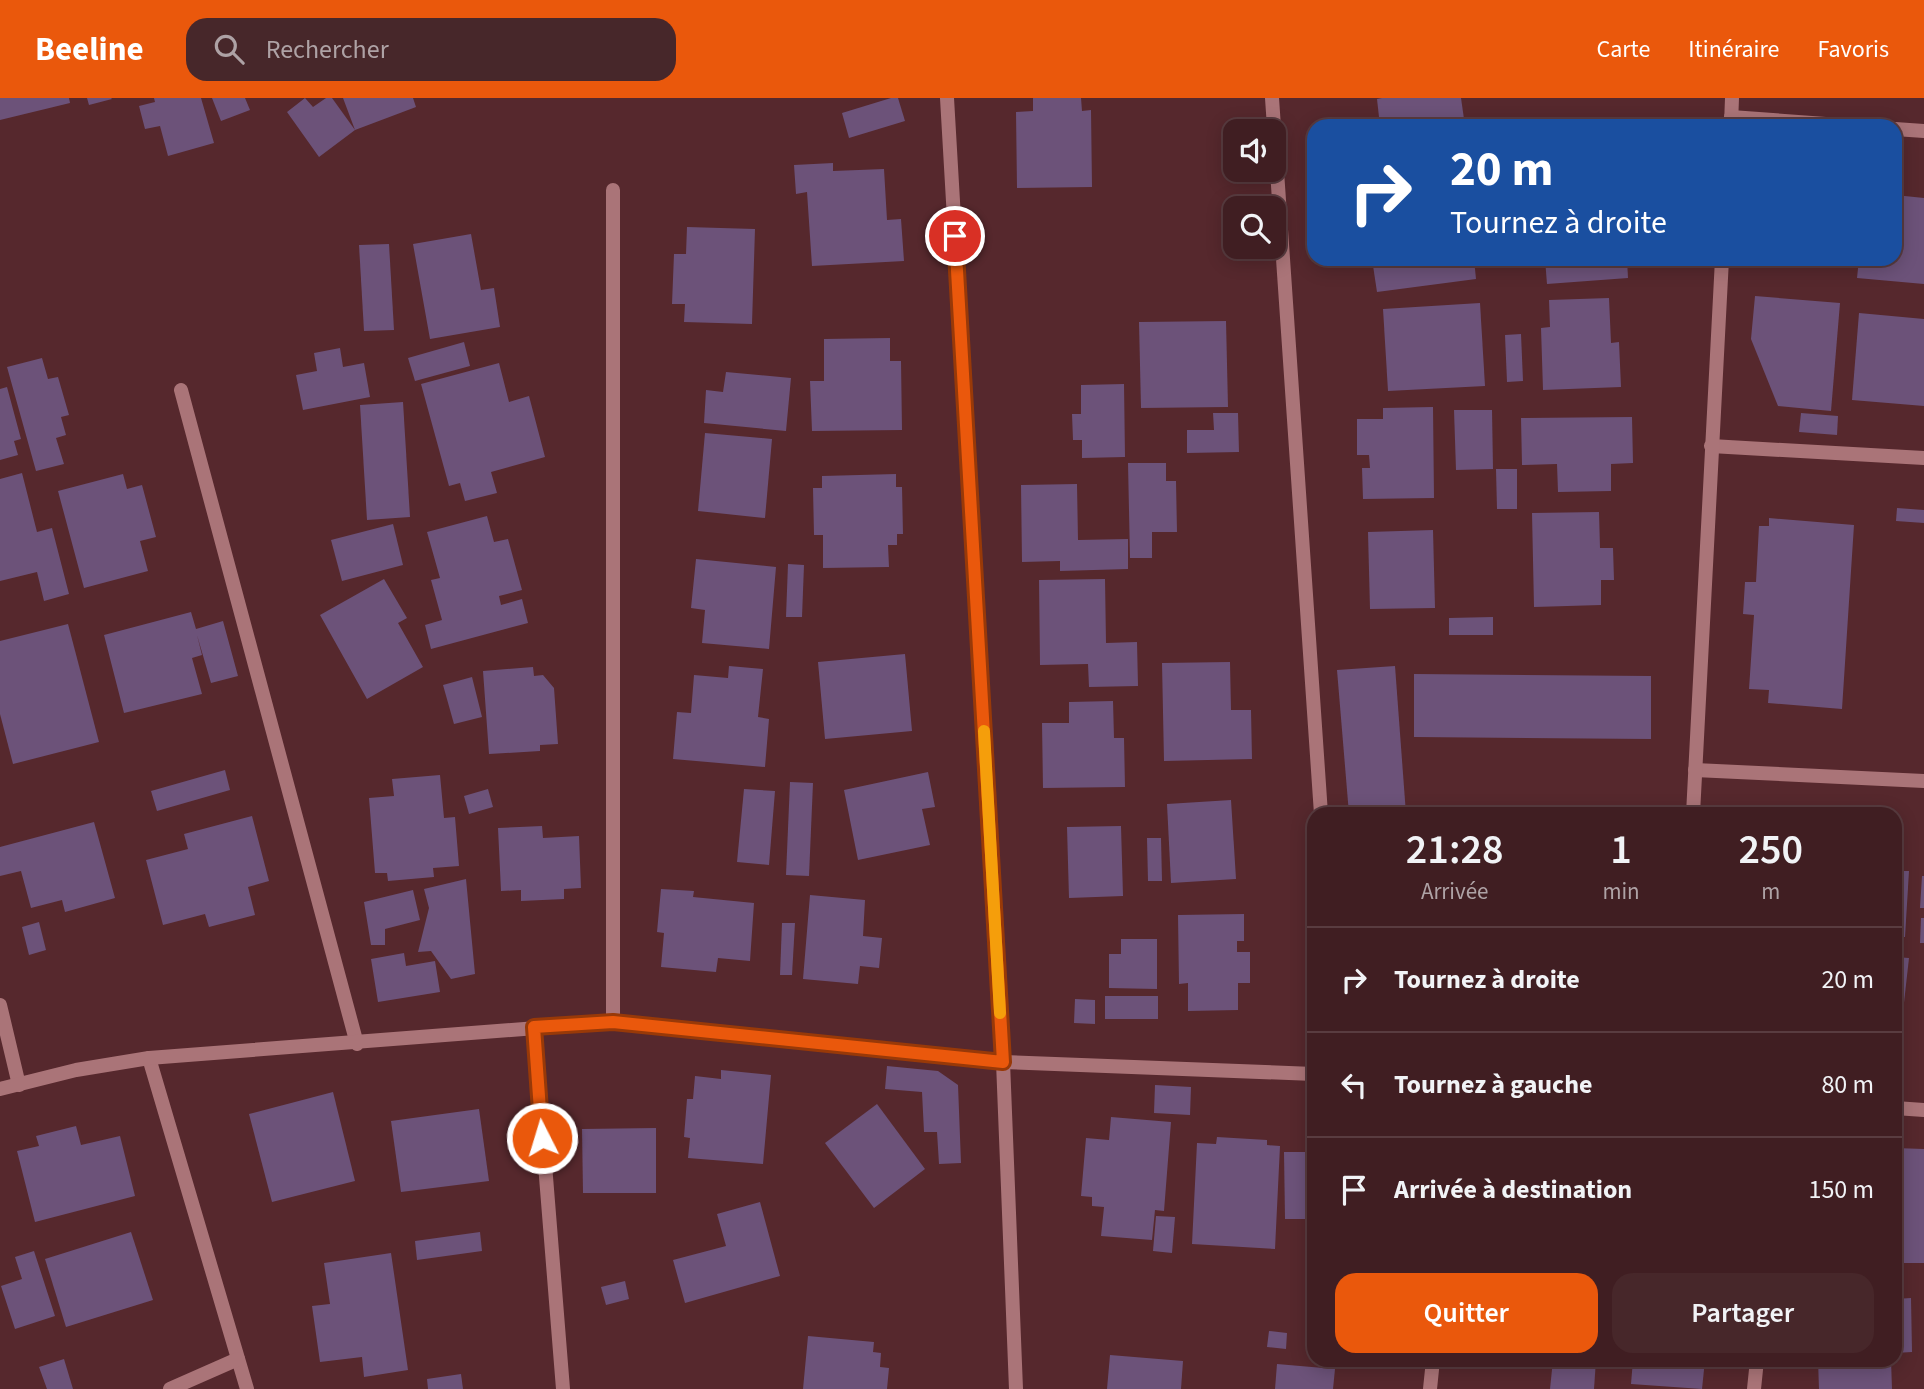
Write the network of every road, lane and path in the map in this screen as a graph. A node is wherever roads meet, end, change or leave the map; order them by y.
1 (947, 98) edge
2 (1272, 98) edge
3 (1732, 98) edge
4 (1731, 119) edge
5 (1902, 129) edge
6 (1924, 131) edge
7 (613, 190) dead end
8 (1722, 266) edge
9 (181, 390) dead end
10 (1711, 446) junction
11 (1924, 458) edge
12 (1695, 770) junction
13 (1924, 781) edge
14 (1321, 807) edge
15 (1693, 807) edge
16 (0, 1005) edge
17 (613, 1022) junction
18 (534, 1027) junction
19 (357, 1044) junction
20 (149, 1058) junction
21 (1003, 1062) junction
22 (1307, 1074) edge
23 (19, 1085) junction
24 (0, 1089) edge
25 (1902, 1108) edge
26 (1924, 1110) edge
27 (238, 1359) junction
28 (1432, 1367) edge
29 (1756, 1367) edge
30 (170, 1389) edge
31 (247, 1389) edge
32 (563, 1389) edge
33 (1016, 1389) edge
34 (1430, 1389) edge
35 (1754, 1389) edge

1 - 21 street
2 - 14 street
3 - 4 street
5 - 6 street
7 - 17 street
8 - 10 street
9 - 19 street
10 - 11 street
10 - 12 street
12 - 13 street
12 - 15 street
16 - 23 street
17 - 18 street
17 - 21 street
18 - 19 street
18 - 32 street
19 - 20 street
20 - 23 street
20 - 27 street
21 - 22 street
21 - 33 street
23 - 24 street
25 - 26 street
27 - 30 street
27 - 31 street
28 - 34 street
29 - 35 street

